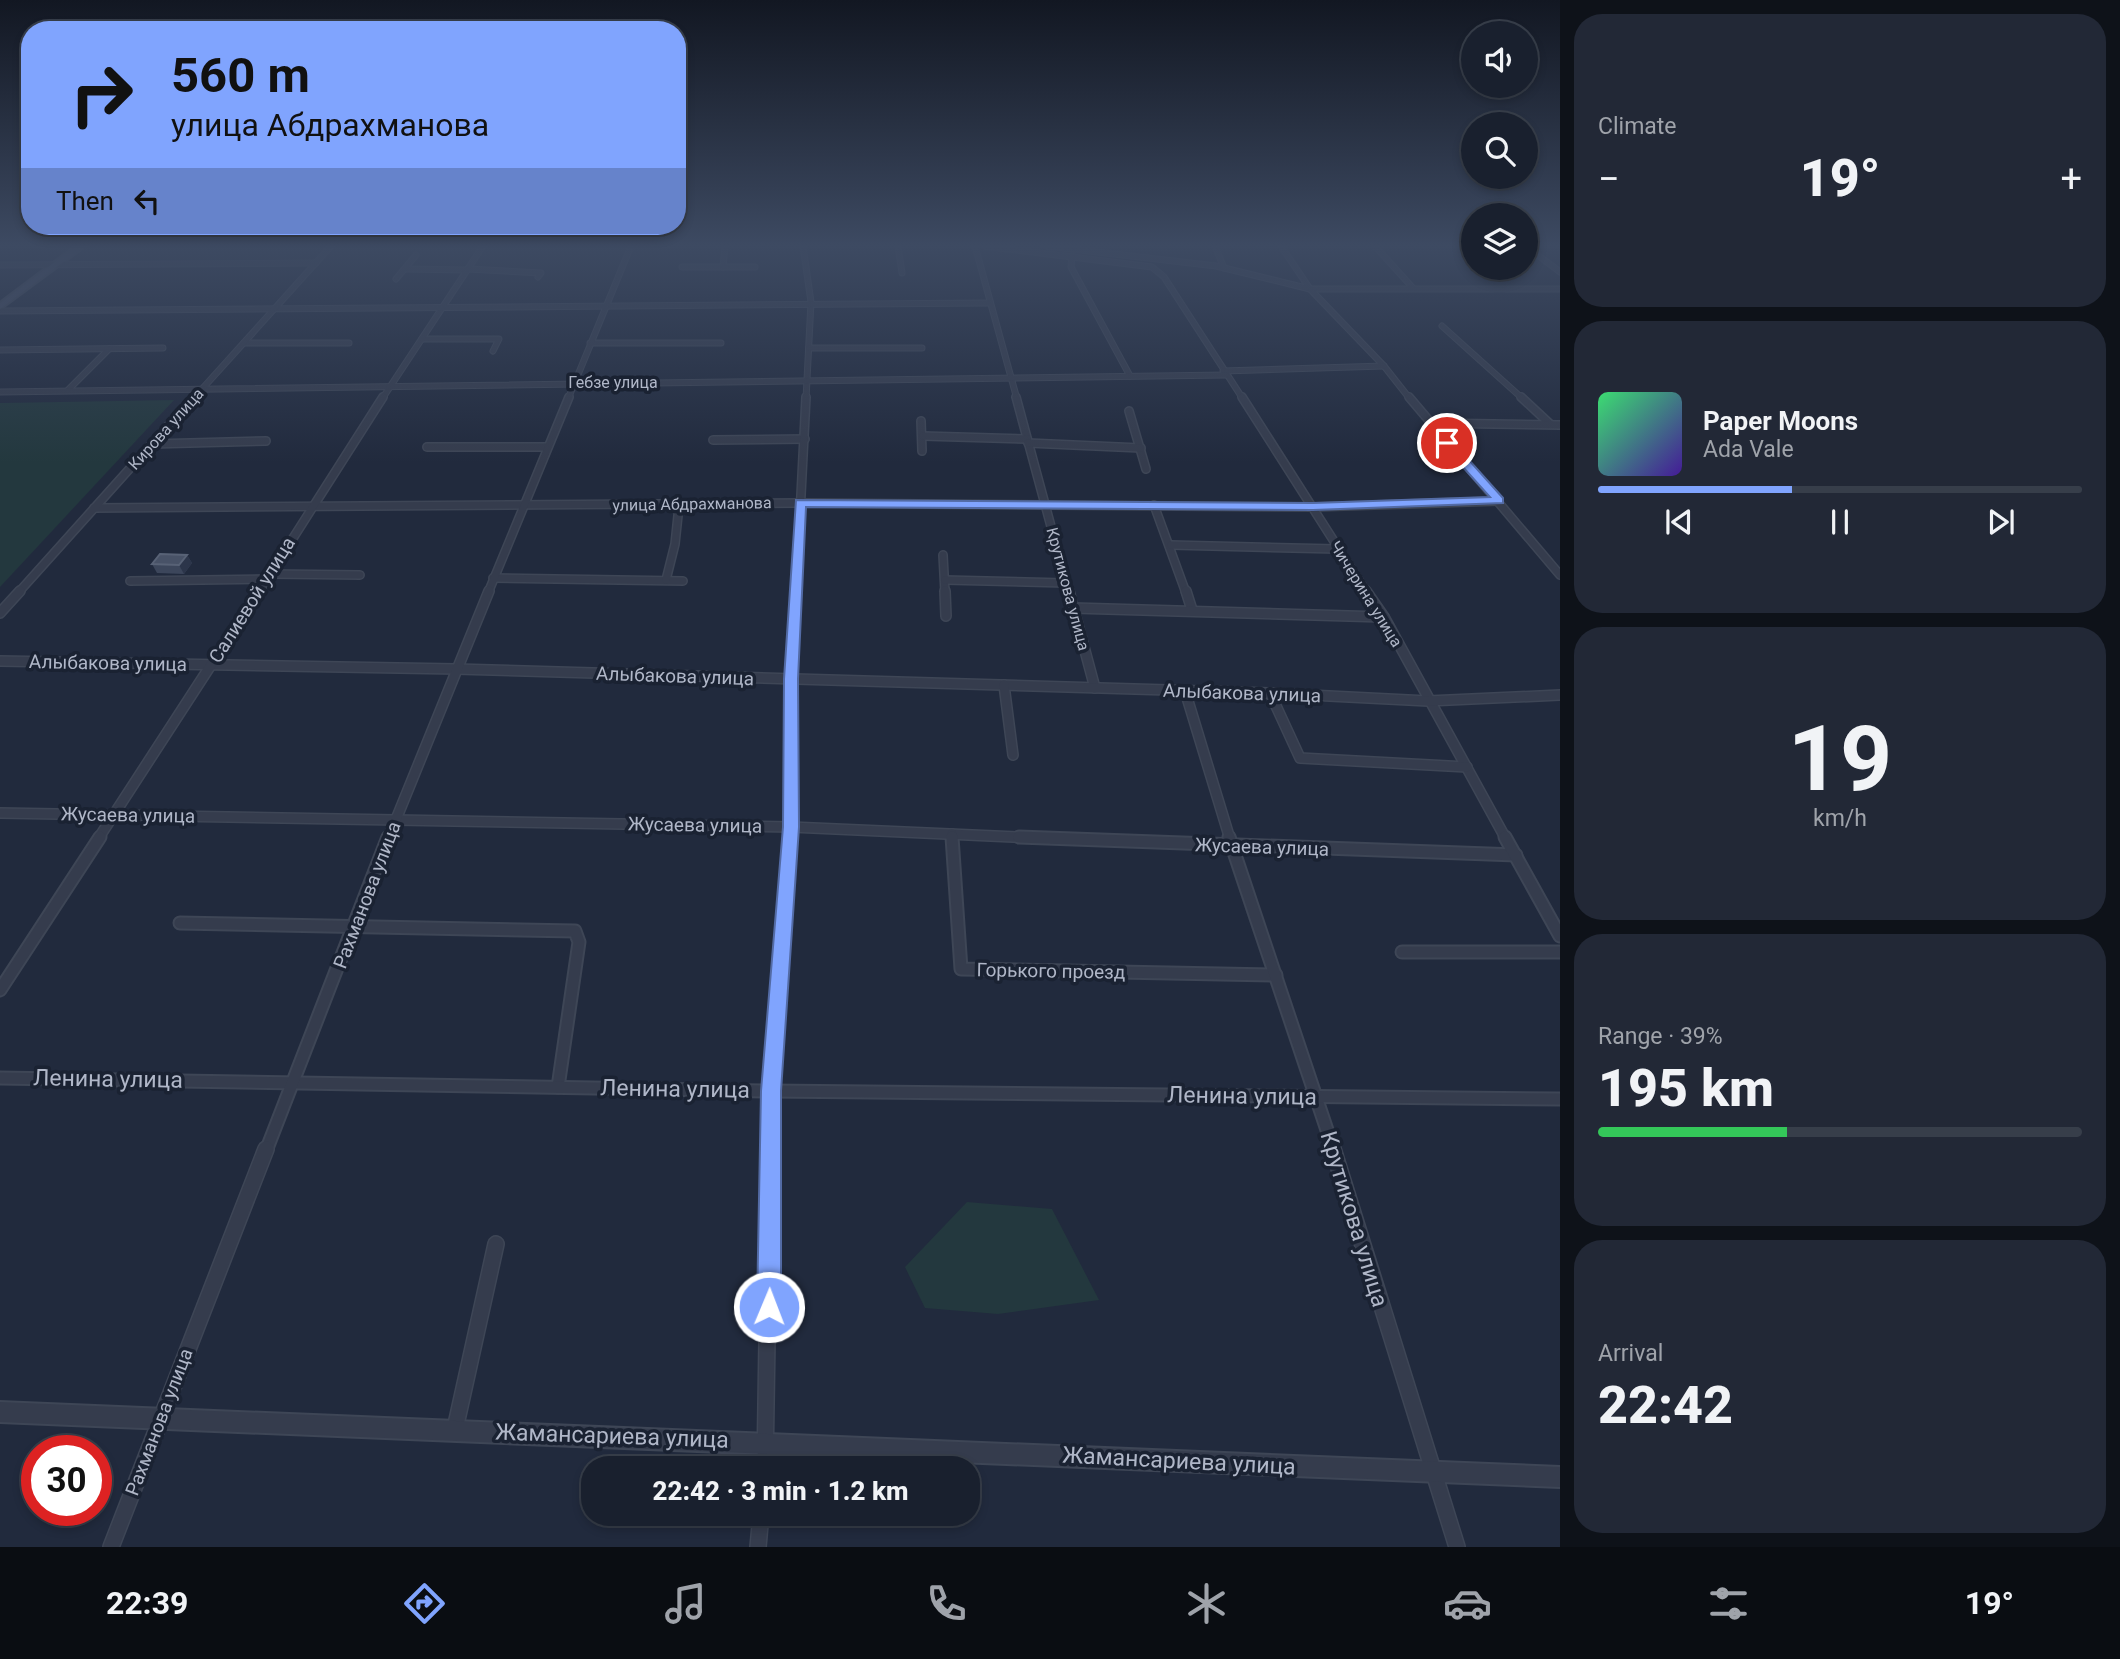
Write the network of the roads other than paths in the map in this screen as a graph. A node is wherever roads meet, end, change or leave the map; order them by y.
1 (266, 318) edge
2 (436, 318) edge
3 (600, 318) edge
4 (810, 318) edge
5 (994, 318) edge
6 (1099, 318) edge
7 (1190, 318) edge
8 (1338, 318) edge
9 (1442, 326) dead end
10 (422, 339) junction
11 (244, 342) junction
12 (349, 343) dead end
13 (590, 343) junction
14 (721, 343) dead end
15 (163, 348) dead end
16 (809, 348) junction
17 (922, 348) dead end
18 (109, 349) junction
19 (0, 350) edge
20 (493, 351) dead end
21 (1384, 366) junction
22 (1224, 373) junction
23 (1130, 376) junction
24 (1011, 379) junction
25 (573, 382) junction
26 (808, 382) junction
27 (393, 384) junction
28 (204, 387) junction
29 (68, 390) junction
30 (0, 392) edge
31 (1129, 411) dead end
32 (921, 421) dead end
33 (1429, 423) junction
34 (1550, 424) junction
35 (1560, 425) edge
36 (923, 436) junction
37 (805, 439) junction
38 (713, 440) dead end
39 (266, 441) dead end
40 (1028, 441) junction
41 (152, 444) junction
42 (427, 447) dead end
43 (547, 447) junction
44 (1140, 448) junction
45 (922, 451) dead end
46 (1146, 469) dead end
47 (1499, 501) junction
48 (800, 503) junction
49 (1045, 504) junction
50 (523, 505) junction
51 (1154, 505) junction
52 (679, 506) junction
53 (311, 507) junction
54 (1313, 507) junction
55 (94, 508) junction
56 (1171, 545) junction
57 (1336, 549) junction
58 (943, 555) dead end
59 (360, 575) dead end
60 (1560, 575) edge
61 (269, 577) junction
62 (493, 578) junction
63 (666, 580) junction
64 (945, 580) junction
65 (130, 581) dead end
66 (683, 581) dead end
67 (1066, 583) junction
68 (1073, 608) junction
69 (1192, 610) junction
70 (0, 613) edge
71 (946, 615) dead end
72 (1384, 617) junction
73 (0, 661) edge
74 (211, 665) junction
75 (456, 669) junction
76 (791, 679) junction
77 (1004, 685) junction
78 (1095, 688) junction
79 (1185, 691) junction
80 (1270, 693) junction
81 (1560, 695) edge
82 (1428, 701) junction
83 (1013, 755) dead end
84 (1467, 767) junction
85 (0, 813) edge
86 (115, 815) junction
87 (395, 820) junction
88 (791, 827) junction
89 (952, 834) junction
90 (1232, 846) junction
91 (1516, 855) junction
92 (180, 922) dead end
93 (354, 925) junction
94 (1560, 936) edge
95 (1402, 952) dead end
96 (1560, 952) edge
97 (1276, 975) junction
98 (0, 990) edge
99 (0, 1077) edge
100 (295, 1082) junction
101 (558, 1087) junction
102 (771, 1091) junction
103 (1317, 1097) junction
104 (1560, 1099) edge
105 (496, 1244) dead end
106 (0, 1412) edge
107 (159, 1418) junction
108 (456, 1429) junction
109 (768, 1443) junction
110 (766, 1456) edge
111 (1433, 1472) junction
112 (1560, 1478) edge
113 (760, 1526) edge
114 (111, 1547) edge
115 (758, 1547) edge
116 (1457, 1547) edge

1 - 11 street, Кирова улица
2 - 10 street, Салиевой улица
3 - 13 street, Рахманова улица
4 - 16 street
5 - 24 street, Крутикова улица
6 - 23 street
7 - 22 street, Чичерина улица
8 - 21 street
9 - 34 street
10 - 20 street
10 - 27 street, Салиевой улица
11 - 12 street
11 - 28 street, Кирова улица
13 - 14 street
13 - 25 street, Рахманова улица
15 - 18 street
16 - 17 street
16 - 26 street
18 - 19 street
18 - 29 street
21 - 22 street, Гебзе улица
21 - 33 street
22 - 23 street, Гебзе улица
22 - 54 street, Чичерина улица
23 - 24 street, Гебзе улица
24 - 26 street, Гебзе улица
24 - 40 street, Крутикова улица
25 - 26 street, Гебзе улица
25 - 27 street, Гебзе улица
25 - 43 street, Рахманова улица
26 - 37 street
27 - 28 street, Гебзе улица
27 - 53 street, Салиевой улица
28 - 29 street, Гебзе улица
28 - 41 street, Кирова улица
29 - 30 street, Гебзе улица
31 - 44 street
32 - 36 street
33 - 34 street
33 - 47 street
34 - 35 street
36 - 40 street
36 - 45 street
37 - 38 street
37 - 48 street
39 - 41 street
40 - 44 street
40 - 49 street, Крутикова улица
41 - 55 street, Кирова улица
42 - 43 street
43 - 50 street, Рахманова улица
44 - 46 street
47 - 54 street, улица Абдрахманова
47 - 60 street
48 - 49 street, улица Абдрахманова
48 - 52 street, улица Абдрахманова
48 - 76 street
49 - 51 street, улица Абдрахманова
49 - 67 street, Крутикова улица
50 - 52 street, улица Абдрахманова
50 - 53 street, улица Абдрахманова
50 - 62 street, Рахманова улица
51 - 54 street, улица Абдрахманова
51 - 56 street
52 - 63 street
53 - 55 street, улица Абдрахманова
53 - 61 street, Салиевой улица
54 - 57 street, Чичерина улица
55 - 70 street, Кирова улица
56 - 57 street
56 - 69 street
57 - 72 street, Чичерина улица
58 - 64 street
59 - 61 street
61 - 65 street
61 - 74 street, Салиевой улица
62 - 63 street
62 - 75 street, Рахманова улица
63 - 66 street
64 - 67 street
64 - 71 street
67 - 68 street, Крутикова улица
68 - 69 street
68 - 78 street, Крутикова улица
69 - 72 street
72 - 82 street, Чичерина улица
73 - 74 street, Алыбакова улица
74 - 75 street, Алыбакова улица
74 - 86 street, Салиевой улица
75 - 76 street, Алыбакова улица
75 - 87 street, Рахманова улица
76 - 77 street, Алыбакова улица
76 - 88 street
77 - 78 street, Алыбакова улица
77 - 83 street
78 - 79 street, Алыбакова улица
79 - 80 street, Алыбакова улица
79 - 90 street, Крутикова улица
80 - 82 street, Алыбакова улица
80 - 84 street
81 - 82 street, Алыбакова улица
82 - 84 street, Чичерина улица
84 - 91 street, Чичерина улица
85 - 86 street, Жусаева улица
86 - 87 street, Жусаева улица
86 - 98 street, Салиевой улица
87 - 88 street, Жусаева улица
87 - 93 street, Рахманова улица
88 - 89 street, Жусаева улица
88 - 102 street
89 - 90 street, Жусаева улица
89 - 97 street, Горького проезд
90 - 91 street, Жусаева улица
90 - 97 street, Крутикова улица
91 - 94 street, Чичерина улица
92 - 93 street
93 - 100 street, Рахманова улица
93 - 101 street
95 - 96 street
97 - 103 street, Крутикова улица
99 - 100 street, Ленина улица
100 - 101 street, Ленина улица
100 - 107 street, Рахманова улица
101 - 102 street, Ленина улица
102 - 103 street, Ленина улица
102 - 109 street
103 - 104 street, Ленина улица
103 - 111 street, Крутикова улица
105 - 108 street
106 - 107 street, Жамансариева улица
107 - 108 street, Жамансариева улица
107 - 114 street, Рахманова улица
108 - 109 street, Жамансариева улица
109 - 110 street
109 - 111 street, Жамансариева улица
111 - 112 street, Жамансариева улица
111 - 116 street, Крутикова улица
113 - 115 street

